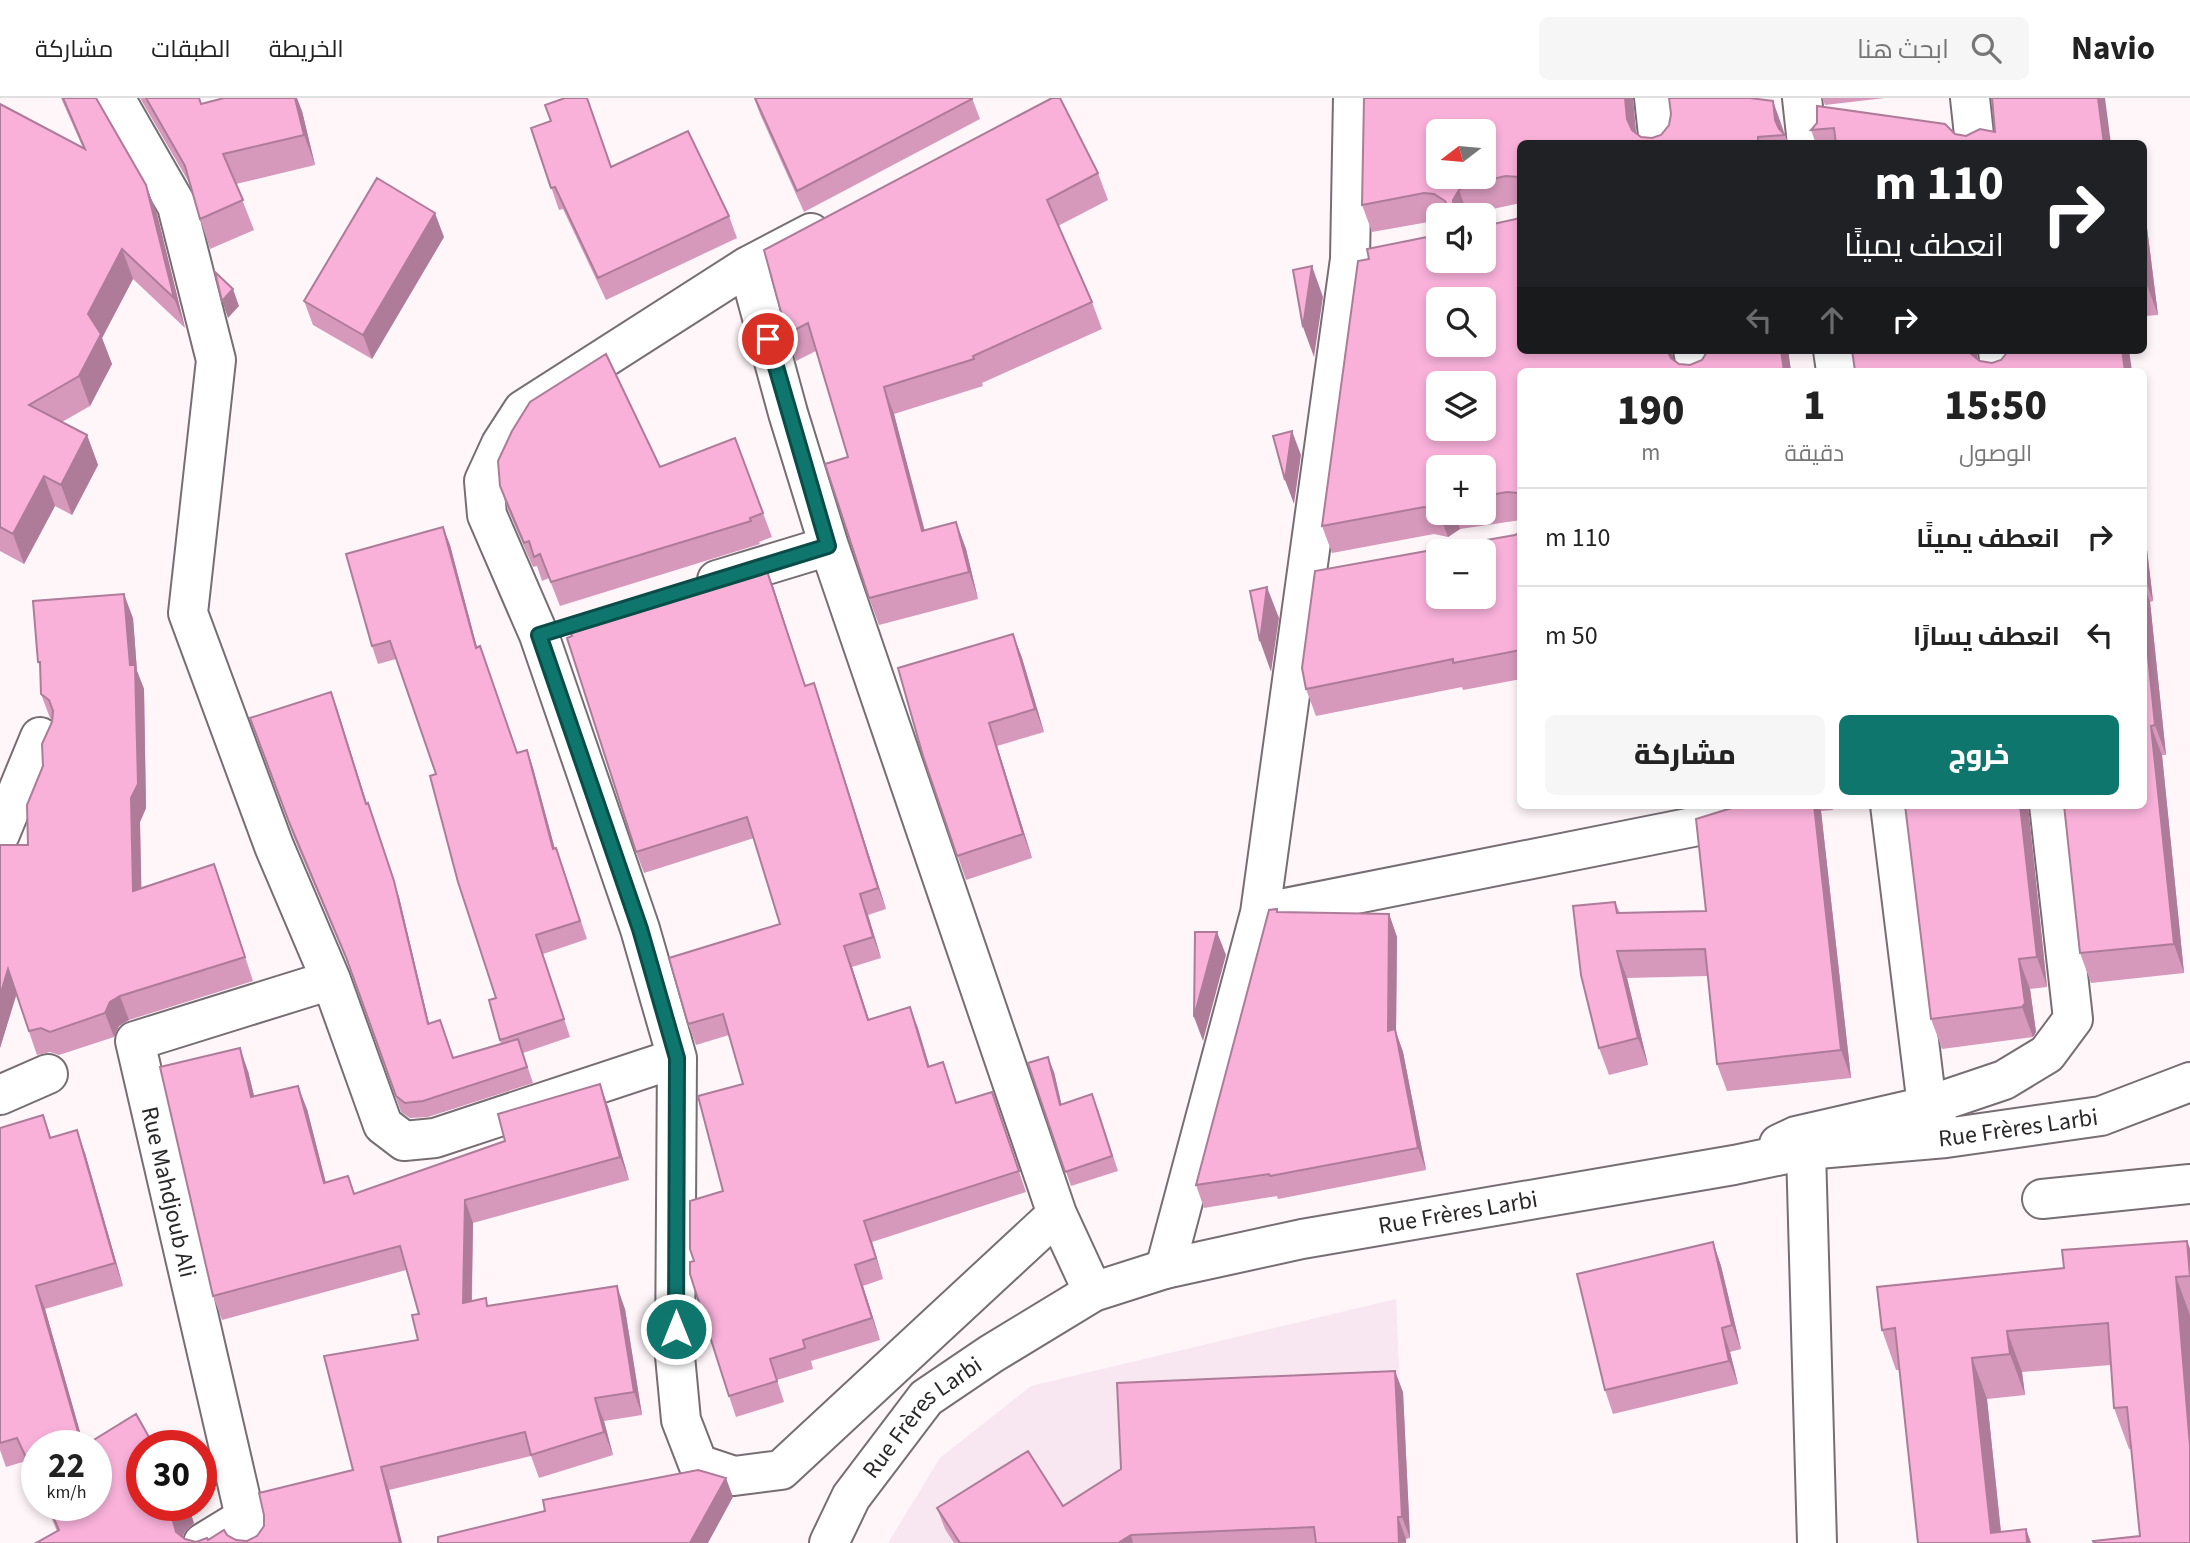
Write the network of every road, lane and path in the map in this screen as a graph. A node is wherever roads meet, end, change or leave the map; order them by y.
1 (115, 98) edge
2 (1353, 98) edge
3 (1654, 98) edge
4 (1802, 98) edge
5 (1970, 98) edge
6 (1659, 140) edge
7 (1807, 140) edge
8 (1975, 140) edge
9 (846, 214) edge
10 (1388, 252) edge
11 (1350, 259) junction
12 (748, 266) junction
13 (828, 546) junction
14 (1346, 573) edge
15 (1307, 580) junction
16 (684, 590) edge
17 (40, 737) dead end
18 (1740, 809) edge
19 (1890, 809) edge
20 (2049, 809) edge
21 (0, 834) edge
22 (1260, 913) junction
23 (331, 980) junction
24 (677, 1058) junction
25 (48, 1074) dead end
26 (2190, 1082) edge
27 (0, 1095) edge
28 (1936, 1122) junction
29 (1806, 1150) junction
30 (1734, 1165) junction
31 (2190, 1184) edge
32 (2042, 1199) dead end
33 (1058, 1214) junction
34 (1165, 1269) junction
35 (1093, 1292) junction
36 (247, 1531) edge
37 (203, 1543) edge
38 (829, 1543) edge
39 (1817, 1543) edge

1 - 23 street
2 - 11 street
3 - 6 street
4 - 7 street
5 - 8 street
9 - 12 street
10 - 11 street
11 - 15 street
12 - 13 street
12 - 24 street
13 - 16 street
13 - 33 street
14 - 15 street
15 - 22 street
17 - 21 street
18 - 22 street
19 - 28 street
20 - 28 street
22 - 34 street
23 - 24 street
23 - 36 street, Rue Mahdjoub Ali
24 - 33 street
25 - 27 street
26 - 28 street, Rue Frères Larbi
28 - 29 street, Rue Frères Larbi
28 - 30 street
29 - 30 street, Rue Frères Larbi
29 - 39 street
30 - 34 street, Rue Frères Larbi
31 - 32 street
33 - 35 street
34 - 35 street, Rue Frères Larbi
35 - 38 street, Rue Frères Larbi
36 - 37 street

